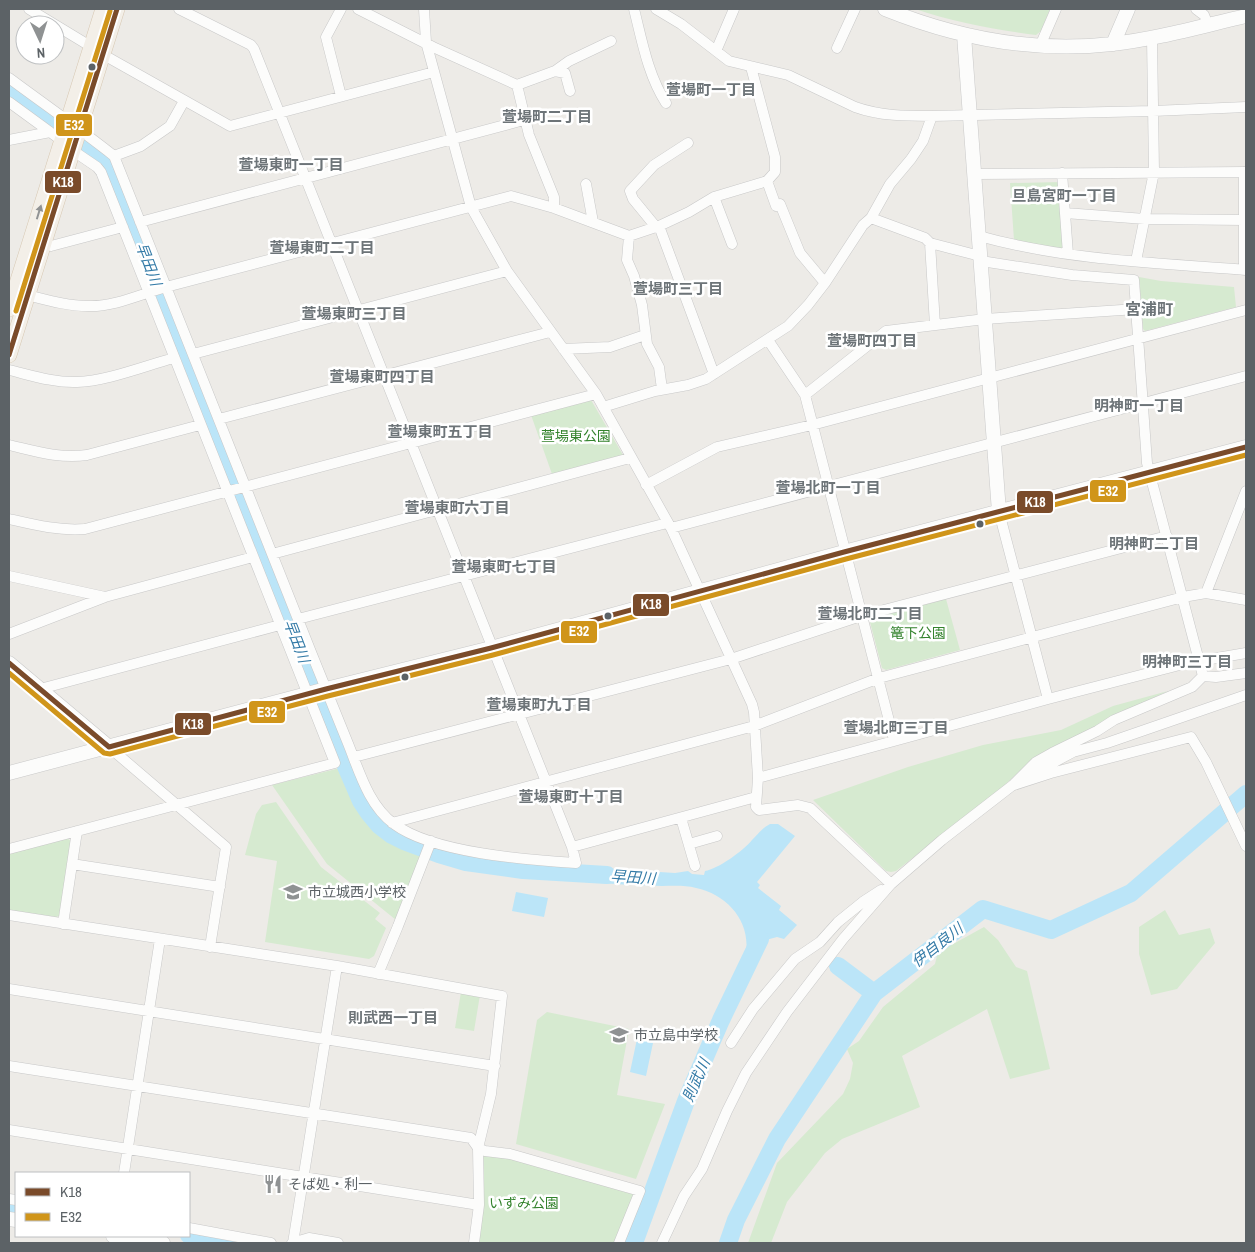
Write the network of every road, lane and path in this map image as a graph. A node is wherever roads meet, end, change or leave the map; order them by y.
1 (28, 9) edge
2 (103, 9) edge
3 (117, 9) edge
4 (179, 9) edge
5 (341, 9) edge
6 (358, 9) edge
7 (424, 9) edge
8 (634, 9) edge
9 (656, 9) edge
10 (734, 9) edge
11 (855, 9) edge
12 (884, 9) edge
13 (1056, 9) edge
14 (1128, 9) edge
15 (1196, 9) edge
16 (1246, 16) edge
17 (1208, 25) junction
18 (964, 35) junction
19 (1152, 38) junction
20 (612, 41) dead end
21 (426, 42) junction
22 (1113, 44) junction
23 (1040, 46) junction
24 (837, 48) dead end
25 (96, 50) junction
26 (716, 51) junction
27 (751, 67) junction
28 (556, 71) junction
29 (434, 72) junction
30 (9, 78) edge
31 (517, 85) junction
32 (570, 91) dead end
33 (341, 96) junction
34 (184, 101) junction
35 (9, 102) edge
36 (666, 103) dead end
37 (1246, 107) edge
38 (1153, 111) junction
39 (279, 113) junction
40 (932, 116) junction
41 (969, 116) junction
42 (524, 120) junction
43 (67, 134) junction
44 (452, 139) junction
45 (9, 140) edge
46 (688, 144) dead end
47 (114, 156) junction
48 (1154, 172) junction
49 (1245, 172) edge
50 (1062, 173) junction
51 (974, 174) junction
52 (306, 179) junction
53 (767, 181) junction
54 (586, 184) dead end
55 (714, 197) junction
56 (471, 207) junction
57 (554, 208) junction
58 (1065, 213) junction
59 (871, 218) junction
60 (1144, 219) junction
61 (1245, 220) junction
62 (140, 222) junction
63 (593, 222) junction
64 (657, 226) junction
65 (123, 227) junction
66 (629, 236) junction
67 (979, 236) junction
68 (930, 243) junction
69 (43, 244) junction
70 (331, 244) junction
71 (732, 244) dead end
72 (1068, 254) junction
73 (981, 258) junction
74 (1136, 261) junction
75 (1245, 270) edge
76 (507, 271) junction
77 (825, 283) junction
78 (165, 287) junction
79 (16, 292) edge
80 (150, 292) junction
81 (9, 309) edge
82 (1137, 309) junction
83 (1246, 310) edge
84 (358, 311) junction
85 (985, 319) junction
86 (935, 325) junction
87 (550, 332) junction
88 (645, 335) junction
89 (1139, 339) junction
90 (768, 340) junction
91 (563, 350) junction
92 (193, 354) junction
93 (9, 355) edge
94 (174, 358) junction
95 (9, 370) edge
96 (714, 374) junction
97 (384, 376) junction
98 (1246, 376) edge
99 (990, 379) junction
100 (662, 389) junction
101 (596, 394) junction
102 (805, 395) junction
103 (1143, 404) junction
104 (603, 407) junction
105 (219, 419) junction
106 (200, 424) junction
107 (812, 425) junction
108 (411, 444) junction
109 (994, 444) junction
110 (9, 446) edge
111 (1246, 447) edge
112 (630, 458) junction
113 (1149, 473) junction
114 (646, 485) junction
115 (244, 487) junction
116 (829, 487) junction
117 (228, 491) junction
118 (1246, 491) edge
119 (437, 510) junction
120 (999, 512) junction
121 (9, 519) edge
122 (669, 526) junction
123 (1167, 536) junction
124 (844, 552) junction
125 (272, 554) junction
126 (254, 557) junction
127 (1017, 575) junction
128 (9, 576) edge
129 (463, 576) junction
130 (700, 591) junction
131 (1206, 593) junction
132 (105, 597) junction
133 (1183, 597) junction
134 (1246, 600) edge
135 (861, 616) junction
136 (298, 619) junction
137 (280, 625) junction
138 (9, 634) edge
139 (1032, 637) junction
140 (491, 648) junction
141 (1246, 653) edge
142 (731, 659) junction
143 (1199, 660) junction
144 (9, 663) edge
145 (1246, 673) edge
146 (1203, 676) junction
147 (879, 678) junction
148 (40, 689) junction
149 (317, 692) junction
150 (1246, 695) edge
151 (1048, 699) junction
152 (518, 714) junction
153 (754, 726) junction
154 (894, 740) junction
155 (108, 747) junction
156 (354, 757) junction
157 (9, 772) edge
158 (1024, 773) junction
159 (758, 778) junction
160 (545, 782) junction
161 (1013, 785) junction
162 (756, 797) junction
163 (175, 805) junction
164 (681, 818) junction
165 (392, 823) junction
166 (77, 831) junction
167 (717, 836) dead end
168 (430, 842) junction
169 (1245, 842) edge
170 (688, 844) junction
171 (572, 847) junction
172 (9, 849) edge
173 (72, 864) junction
174 (695, 866) dead end
175 (890, 884) junction
176 (220, 887) junction
177 (9, 915) edge
178 (63, 924) junction
179 (160, 939) junction
180 (210, 947) junction
181 (337, 966) junction
182 (378, 974) junction
183 (9, 989) edge
184 (148, 1012) junction
185 (324, 1039) junction
186 (731, 1043) dead end
187 (9, 1066) edge
188 (495, 1066) junction
189 (137, 1085) junction
190 (312, 1113) junction
191 (9, 1130) edge
192 (127, 1148) junction
193 (478, 1148) junction
194 (124, 1172) edge
195 (303, 1176) junction
196 (479, 1205) junction
197 (190, 1228) edge
198 (121, 1237) edge
199 (163, 1243) edge
200 (271, 1243) edge
201 (292, 1243) edge
202 (338, 1243) edge
203 (474, 1243) edge
204 (618, 1243) edge
205 (662, 1243) edge

1 - 25 street
2 - 25 main road
3 - 25 main road
4 - 39 street
5 - 33 street
6 - 21 street
7 - 21 street
8 - 36 street
9 - 26 street
10 - 26 street
11 - 24 street
12 - 18 street
13 - 23 street
14 - 22 street
15 - 17 street
16 - 17 street
17 - 19 street
18 - 23 street
18 - 41 street
19 - 22 street
19 - 38 street
20 - 28 street
21 - 29 street
21 - 31 street
22 - 23 street
25 - 34 street
25 - 43 main road
26 - 27 street
27 - 40 street
27 - 53 street
28 - 31 street
28 - 32 street
29 - 33 street
29 - 44 street
30 - 43 street
31 - 42 street
33 - 39 street
34 - 39 street
34 - 47 street
35 - 43 street
37 - 38 street
38 - 41 street
38 - 48 street
39 - 52 street
40 - 41 street
40 - 59 street
41 - 51 street
42 - 44 street
42 - 57 street
43 - 45 street
43 - 47 street
43 - 65 street
43 - 69 main road
79 -> 43 main road
44 - 52 street
44 - 56 street
46 - 64 street
47 - 62 street
48 - 49 street
48 - 50 street
48 - 60 street
49 - 61 street
50 - 51 street
50 - 58 street
51 - 67 street
52 - 62 street
52 - 70 street
53 - 55 street
53 - 77 street
54 - 63 street
55 - 64 street
55 - 71 street
56 - 57 street
56 - 70 street
56 - 76 street
57 - 63 street
58 - 60 street
58 - 72 street
59 - 68 street
59 - 77 street
60 - 61 street
60 - 74 street
61 - 75 street
62 - 78 street
63 - 66 street
64 - 66 street
64 - 96 street
65 - 69 street
65 - 80 street
66 - 88 street
67 - 72 street
67 - 73 street
68 - 73 street
68 - 86 street
69 - 79 main road
70 - 78 street
70 - 84 street
72 - 74 street
73 - 82 street
73 - 85 street
74 - 75 street
76 - 84 street
76 - 87 street
77 - 90 street
78 - 80 street
78 - 92 street
79 - 80 street
79 - 81 main road
79 - 93 main road
80 - 94 street
82 - 85 street
82 - 89 street
83 - 89 street
84 - 92 street
84 - 97 street
85 - 86 street
85 - 99 street
86 - 102 street
87 - 91 street
87 - 97 street
88 - 91 street
88 - 100 street
89 - 99 street
89 - 103 street
90 - 96 street
90 - 102 street
91 - 101 street
92 - 105 street
94 - 95 street
94 - 106 street
96 - 100 street
97 - 105 street
97 - 108 street
98 - 103 street
99 - 107 street
99 - 109 street
100 - 104 street
101 - 104 street
101 - 108 street
102 - 107 street
103 - 109 street
103 - 113 street
104 - 112 street
105 - 115 street
106 - 110 street
106 - 117 street
107 - 114 street
107 - 116 street
108 - 115 street
108 - 119 street
109 - 116 street
109 - 120 street
111 - 113 street
112 - 114 street
112 - 119 street
113 - 120 street
113 - 123 street
114 - 122 street
115 - 117 street
115 - 125 street
116 - 122 street
116 - 124 street
117 - 121 street
117 - 126 street
118 - 131 street
119 - 125 street
119 - 129 street
120 - 124 street
120 - 127 street
122 - 129 street
122 - 130 street
123 - 127 street
123 - 133 street
124 - 130 street
124 - 135 street
125 - 136 street
126 - 132 street
126 - 137 street
127 - 135 street
127 - 139 street
128 - 132 street
129 - 136 street
129 - 140 street
130 - 140 street
130 - 142 street
131 - 133 street
131 - 134 street
132 - 138 street
133 - 139 street
133 - 143 street
135 - 142 street
135 - 147 street
136 - 149 street
137 - 148 street
137 - 149 street
139 - 147 street
139 - 151 street
140 - 149 street
140 - 152 street
141 - 143 street
142 - 152 street
142 - 153 street
143 - 146 street
143 - 151 street
144 - 148 street
145 - 146 street
146 - 158 street
147 - 153 street
147 - 154 street
148 - 155 street
149 - 155 street
149 - 156 street
149 - 163 street
150 - 158 street
151 - 154 street
152 - 156 street
152 - 160 street
153 - 159 street
153 - 160 street
154 - 159 street
155 - 157 street
155 - 163 street
156 - 165 street
158 - 161 street
159 - 162 street
160 - 165 street
160 - 171 street
161 - 169 street
161 - 175 street
162 - 164 street
162 - 175 street
163 - 166 street
163 - 176 street
164 - 170 street
164 - 171 street
165 - 168 street
166 - 172 street
166 - 173 street
167 - 170 street
168 - 171 street
168 - 182 street
170 - 174 street
173 - 176 street
173 - 178 street
175 - 186 street
175 - 205 street
176 - 180 street
177 - 178 street
178 - 179 street
179 - 180 street
179 - 184 street
180 - 181 street
181 - 182 street
181 - 185 street
182 - 188 street
183 - 184 street
184 - 185 street
184 - 189 street
185 - 188 street
185 - 190 street
187 - 189 street
188 - 193 street
189 - 190 street
189 - 192 street
190 - 193 street
190 - 195 street
191 - 192 street
192 - 194 street
192 - 195 street
193 - 196 street
193 - 204 street
195 - 196 street
195 - 201 street
196 - 203 street
197 - 200 street
198 - 199 street
201 - 202 street

